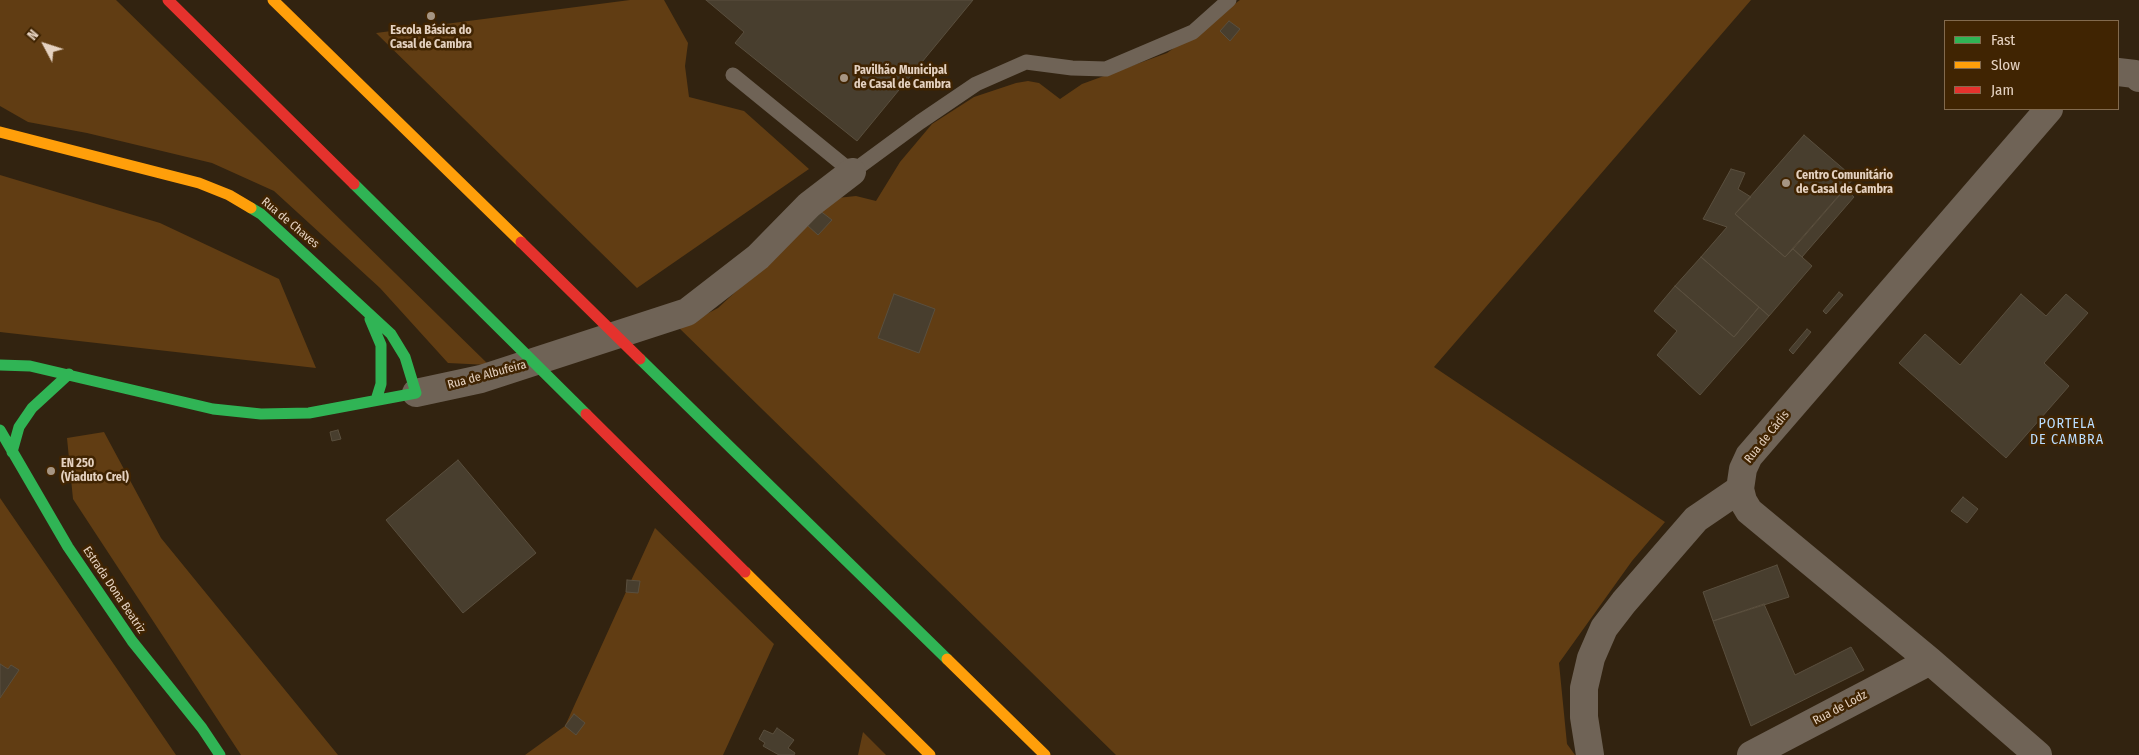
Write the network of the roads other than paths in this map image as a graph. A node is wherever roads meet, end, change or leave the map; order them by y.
1 (168, 0) edge
2 (274, 0) edge
3 (1229, 0) edge
4 (2119, 72) edge
5 (733, 75) dead end
6 (2139, 78) edge
7 (2049, 110) edge
8 (0, 132) edge
9 (852, 172) junction
10 (365, 308) junction
11 (0, 365) edge
12 (69, 374) junction
13 (416, 393) junction
14 (376, 400) junction
15 (0, 430) edge
16 (12, 452) junction
17 (1740, 489) junction
18 (1930, 661) junction
19 (220, 755) edge
20 (930, 755) edge
21 (1046, 755) edge
22 (1590, 755) edge
23 (1751, 755) edge
24 (2038, 755) edge

1 - 20 main road
2 - 21 main road
3 - 9 lane
4 - 6 street
5 - 9 lane
7 - 17 street, Rua de Cádis
8 - 10 main road, Rua de Chaves
9 - 13 street, Rua de Albufeira
10 - 13 main road, Rua de Chaves
10 - 14 main road
11 - 12 main road, Rua de Albufeira
12 - 14 main road, Rua de Albufeira
12 - 16 main road
13 - 14 main road, Rua de Albufeira
15 - 16 main road, Estrada Dona Beatriz
16 - 19 main road, Estrada Dona Beatriz
17 - 18 street
17 - 22 street
18 - 23 street, Rua de Lodz
18 - 24 street

